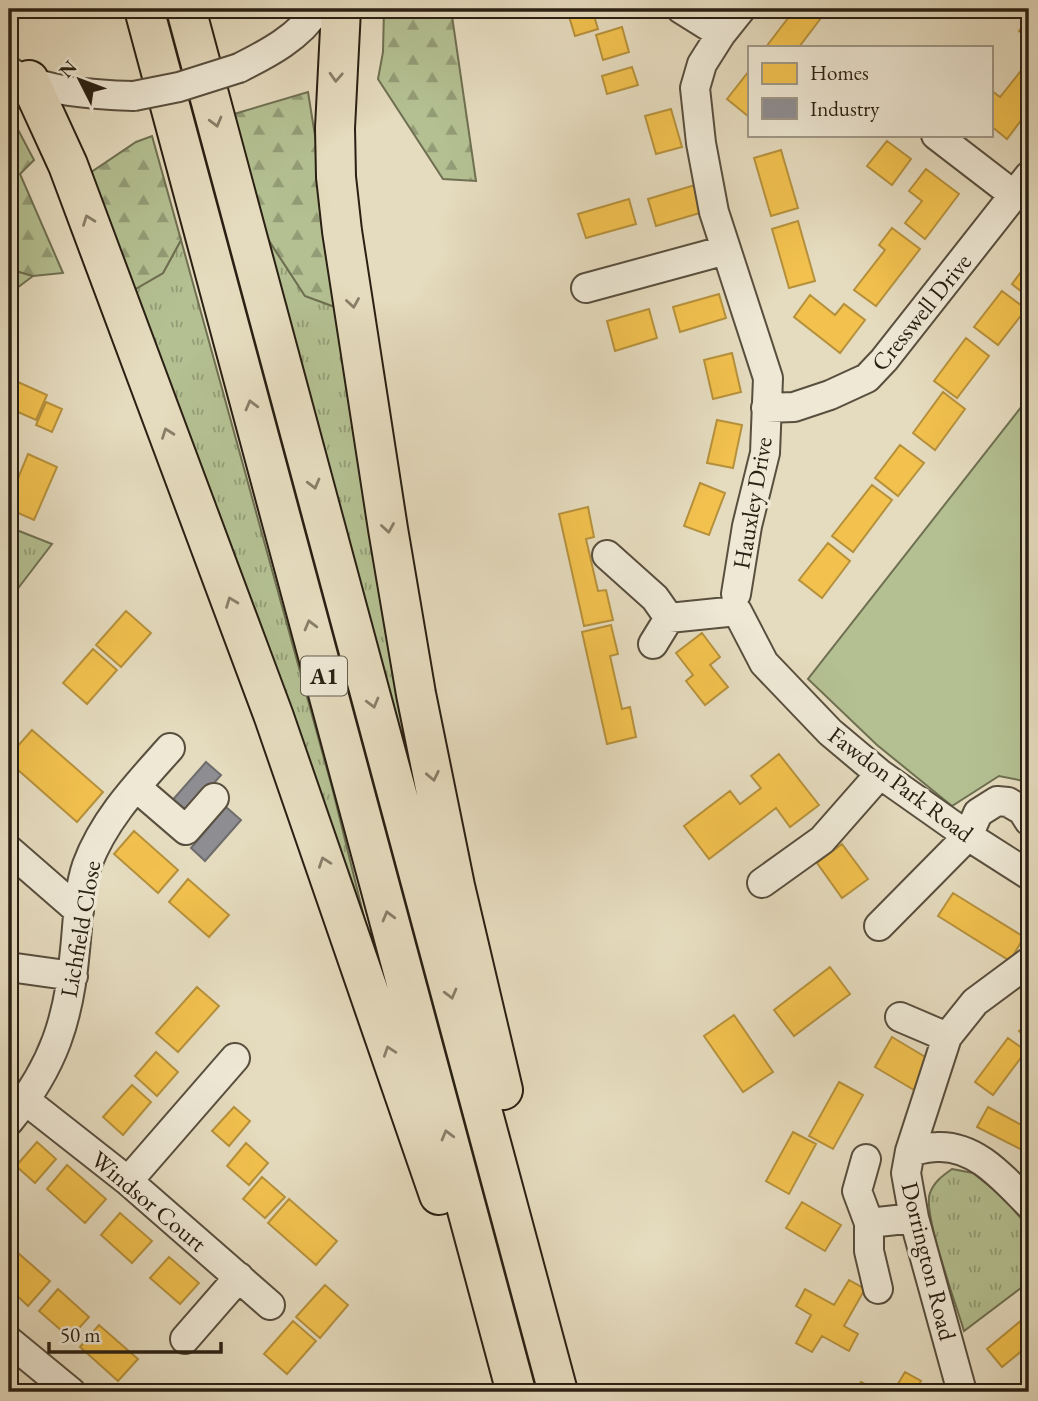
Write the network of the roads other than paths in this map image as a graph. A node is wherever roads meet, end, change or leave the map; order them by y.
1 (144, 9) edge
2 (186, 9) edge
3 (317, 9) edge
4 (341, 9) edge
5 (681, 9) edge
6 (741, 9) edge
7 (721, 34) junction
8 (15, 75) edge
9 (938, 136) edge
10 (1022, 185) edge
11 (726, 250) junction
12 (586, 289) dead end
13 (766, 408) junction
14 (607, 555) dead end
15 (736, 603) junction
16 (669, 618) junction
17 (653, 644) dead end
18 (170, 748) dead end
19 (880, 774) junction
20 (136, 788) junction
21 (214, 798) dead end
22 (1029, 821) edge
23 (968, 836) junction
24 (9, 850) edge
25 (1029, 875) edge
26 (762, 883) dead end
27 (79, 911) junction
28 (879, 926) dead end
29 (1029, 962) edge
30 (9, 967) edge
31 (73, 976) junction
32 (900, 1017) dead end
33 (947, 1037) junction
34 (235, 1058) dead end
35 (17, 1111) edge
36 (910, 1151) junction
37 (866, 1159) dead end
38 (128, 1181) junction
39 (1029, 1204) edge
40 (914, 1218) junction
41 (869, 1223) junction
42 (239, 1277) junction
43 (878, 1289) dead end
44 (270, 1304) dead end
45 (542, 1330) junction
46 (185, 1339) dead end
47 (9, 1341) edge
48 (503, 1343) junction
49 (71, 1392) edge
50 (516, 1392) edge
51 (558, 1392) edge
52 (962, 1392) edge

48 -> 1 highway, A1
2 -> 45 highway, A1
3 - 8 street, bridge
4 -> 45 highway, A1
5 - 7 street
6 - 7 street, Hauxley Drive
7 - 11 street, Hauxley Drive
48 -> 8 highway, A1
9 - 10 street, Cresswell Drive
10 - 13 street, Cresswell Drive
11 - 12 street
11 - 13 street, Hauxley Drive
13 - 15 street, Hauxley Drive
14 - 16 street
15 - 16 street
15 - 19 street, Fawdon Park Road
16 - 17 street
18 - 20 street, Lichfield Close
19 - 23 street, Fawdon Park Road
19 - 26 street
20 - 21 street
20 - 27 street, Lichfield Close
22 - 23 street
23 - 25 street, Fawdon Park Road
23 - 28 street
24 - 27 street
27 - 31 street, Lichfield Close
29 - 33 street, Dorrington Road
30 - 31 street
31 - 35 street, Lichfield Close
32 - 33 street
33 - 36 street, Dorrington Road
34 - 38 street
35 - 38 street, Windsor Court
36 - 39 street
36 - 40 street, Dorrington Road
37 - 41 street
38 - 42 street, Windsor Court
40 - 41 street
40 - 52 street, Dorrington Road
41 - 43 street
42 - 44 street, Windsor Court
42 - 46 street
45 - 51 highway, A1
47 - 49 street
48 - 50 highway, A1

